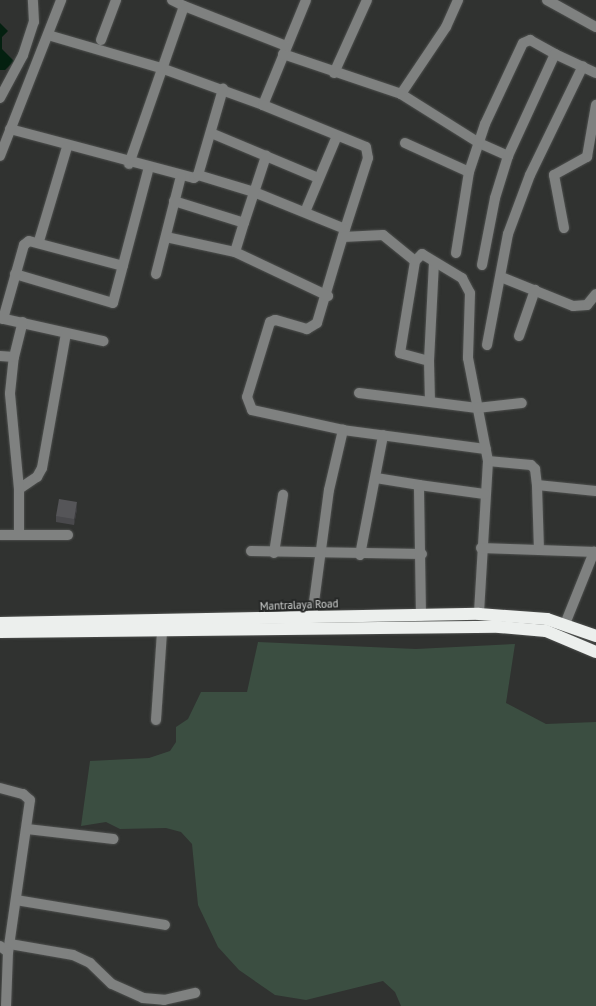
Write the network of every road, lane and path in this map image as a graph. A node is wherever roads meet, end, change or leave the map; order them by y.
1 (32, 0) edge
2 (61, 0) edge
3 (116, 0) edge
4 (172, 0) edge
5 (306, 0) edge
6 (367, 0) edge
7 (458, 0) edge
8 (547, 0) edge
9 (184, 6) junction
10 (596, 27) edge
11 (48, 35) junction
12 (101, 40) dead end
13 (285, 50) junction
14 (555, 54) junction
15 (583, 66) junction
16 (160, 68) junction
17 (596, 73) edge
18 (334, 74) junction
19 (224, 89) junction
20 (401, 94) junction
21 (0, 98) edge
22 (262, 105) junction
23 (596, 105) edge
24 (10, 129) junction
25 (211, 133) junction
26 (337, 136) junction
27 (405, 143) dead end
28 (478, 143) junction
29 (67, 147) junction
30 (0, 156) edge
31 (266, 156) junction
32 (508, 156) junction
33 (128, 164) junction
34 (149, 167) junction
35 (469, 172) junction
36 (198, 175) junction
37 (181, 176) junction
38 (318, 178) junction
39 (254, 192) junction
40 (174, 201) junction
41 (305, 212) junction
42 (244, 223) junction
43 (564, 228) dead end
44 (344, 233) junction
45 (166, 237) junction
46 (39, 241) junction
47 (235, 252) junction
48 (456, 253) dead end
49 (415, 261) junction
50 (434, 262) junction
51 (482, 265) dead end
52 (123, 266) junction
53 (15, 274) junction
54 (156, 274) dead end
55 (501, 276) junction
56 (535, 290) junction
57 (596, 294) edge
58 (328, 296) junction
59 (2, 319) edge
60 (23, 322) junction
61 (66, 333) junction
62 (519, 336) dead end
63 (103, 341) dead end
64 (487, 345) dead end
65 (0, 356) edge
66 (14, 357) junction
67 (429, 361) junction
68 (359, 393) dead end
69 (430, 401) junction
70 (522, 402) dead end
71 (477, 408) junction
72 (343, 430) junction
73 (383, 435) junction
74 (486, 449) junction
75 (488, 461) junction
76 (376, 478) junction
77 (419, 485) junction
78 (537, 486) junction
79 (19, 490) junction
80 (596, 491) edge
81 (484, 494) junction
82 (283, 495) dead end
83 (18, 534) junction
84 (0, 535) edge
85 (68, 535) dead end
86 (481, 548) junction
87 (539, 550) junction
88 (251, 552) dead end
89 (595, 552) edge
90 (274, 553) junction
91 (422, 554) junction
92 (320, 555) junction
93 (360, 555) junction
94 (479, 614) junction
95 (420, 616) junction
96 (312, 617) junction
97 (0, 623) edge
98 (565, 624) junction
99 (162, 631) junction
100 (0, 632) edge
101 (596, 636) edge
102 (596, 652) edge
103 (156, 720) dead end
104 (0, 788) edge
105 (27, 829) junction
106 (113, 839) dead end
107 (16, 900) junction
108 (165, 925) dead end
109 (6, 947) edge
110 (196, 993) dead end
111 (6, 1006) edge

1 - 21 street
2 - 11 street
3 - 12 street
4 - 9 street
5 - 13 street
6 - 18 street
7 - 20 street
8 - 10 street
9 - 13 street
9 - 16 street
11 - 16 street
11 - 24 street
13 - 18 street
13 - 22 street
14 - 15 street
14 - 28 street
14 - 32 street
15 - 17 street
15 - 55 street
16 - 19 street
16 - 33 street
18 - 20 street
19 - 22 street
19 - 25 street
20 - 28 street
22 - 26 street
23 - 43 street
24 - 29 street
24 - 30 street
25 - 31 street
25 - 36 street
26 - 38 street
26 - 44 street
27 - 35 street
28 - 32 street
28 - 35 street
29 - 33 street
29 - 46 street
31 - 38 street
31 - 39 street
32 - 51 street
33 - 34 street
34 - 37 street
34 - 52 street
35 - 48 street
36 - 37 street
36 - 39 street
37 - 40 street
38 - 41 street
39 - 41 street
39 - 42 street
40 - 42 street
40 - 45 street
41 - 44 street
42 - 47 street
44 - 49 street
44 - 58 street
45 - 47 street
45 - 54 street
46 - 52 street
46 - 53 street
47 - 58 street
49 - 50 street
49 - 67 street
50 - 67 street
50 - 71 street
52 - 53 street
53 - 59 street
55 - 56 street
55 - 64 street
56 - 57 street
56 - 62 street
58 - 72 street
59 - 60 street
60 - 61 street
60 - 66 street
61 - 63 street
61 - 79 street
65 - 66 street
66 - 79 street
67 - 69 street
68 - 69 street
69 - 71 street
70 - 71 street
71 - 74 street
72 - 73 street
72 - 92 street
73 - 74 street
73 - 76 street
74 - 75 street
75 - 78 street
75 - 81 street
76 - 77 street
76 - 93 street
77 - 81 street
77 - 91 street
78 - 80 street
78 - 87 street
79 - 83 street
81 - 86 street
82 - 90 street
83 - 84 street
83 - 85 street
86 - 87 street
86 - 94 street
87 - 89 street
88 - 90 street
89 - 98 street
90 - 92 street
91 - 93 street
91 - 95 street
92 - 93 street
92 - 96 street
94 - 95 highway, Mantralaya Road
94 - 98 highway, Mantralaya Road
95 - 96 highway, Mantralaya Road
96 - 97 highway, Mantralaya Road
98 - 101 highway, Mantralaya Road
99 - 100 highway
99 - 102 highway
99 - 103 street
104 - 105 street
105 - 106 street
105 - 107 street
107 - 108 street
107 - 109 street
109 - 110 street
109 - 111 street

